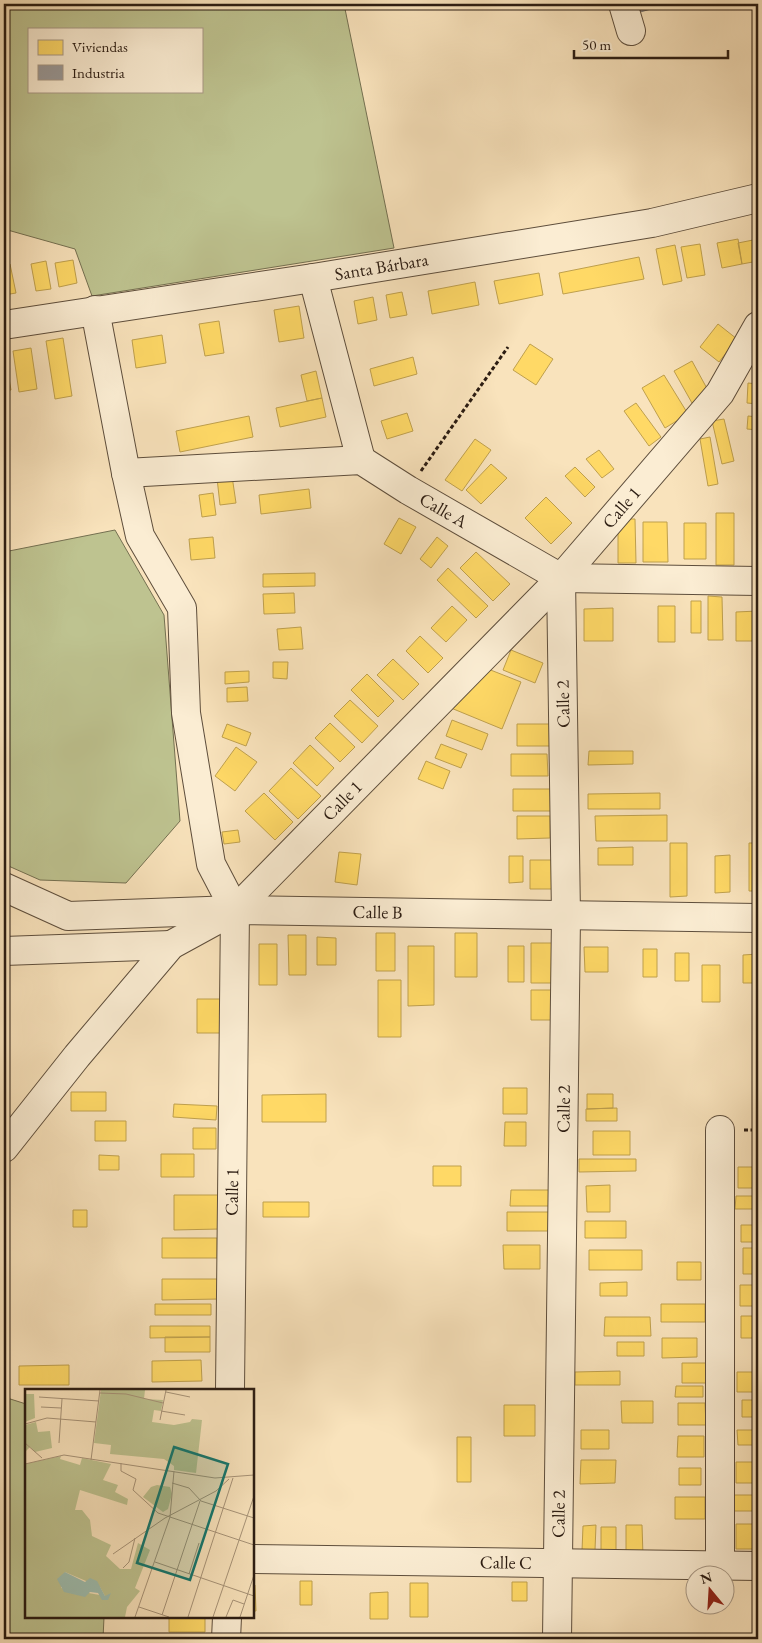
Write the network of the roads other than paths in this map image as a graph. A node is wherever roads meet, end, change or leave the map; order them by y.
1 (623, 4) edge
2 (631, 31) dead end
3 (758, 198) edge
4 (313, 278) junction
5 (95, 310) junction
6 (4, 325) edge
7 (758, 326) edge
8 (361, 460) junction
9 (126, 473) junction
10 (561, 578) junction
11 (758, 581) edge
12 (4, 887) edge
13 (235, 910) junction
14 (566, 916) junction
15 (758, 918) edge
16 (171, 945) junction
17 (4, 951) edge
18 (720, 1130) dead end
19 (4, 1148) edge
20 (230, 1389) edge
21 (254, 1559) edge
22 (558, 1564) junction
23 (684, 1566) edge
24 (720, 1566) edge
25 (758, 1566) edge
26 (734, 1567) edge
27 (227, 1618) edge
28 (226, 1639) edge
29 (557, 1639) edge

1 - 2 street
3 - 4 street, Santa Bárbara
4 - 5 street, Santa Bárbara
4 - 8 street
5 - 6 street, Santa Bárbara
5 - 9 street
7 - 10 street, Calle 1
8 - 9 street
8 - 10 street, Calle A
9 - 13 street
10 - 11 street, Calle A
10 - 13 street, Calle 1
10 - 14 street, Calle 2
12 - 13 street, Calle B
13 - 14 street, Calle B
13 - 16 street
13 - 20 street, Calle 1
14 - 15 street, Calle B
14 - 22 street, Calle 2
16 - 17 street
16 - 19 street
18 - 24 street
21 - 22 street, Calle C
22 - 23 street, Calle C
22 - 29 street, Calle 2
25 - 26 street, Calle C
27 - 28 street

